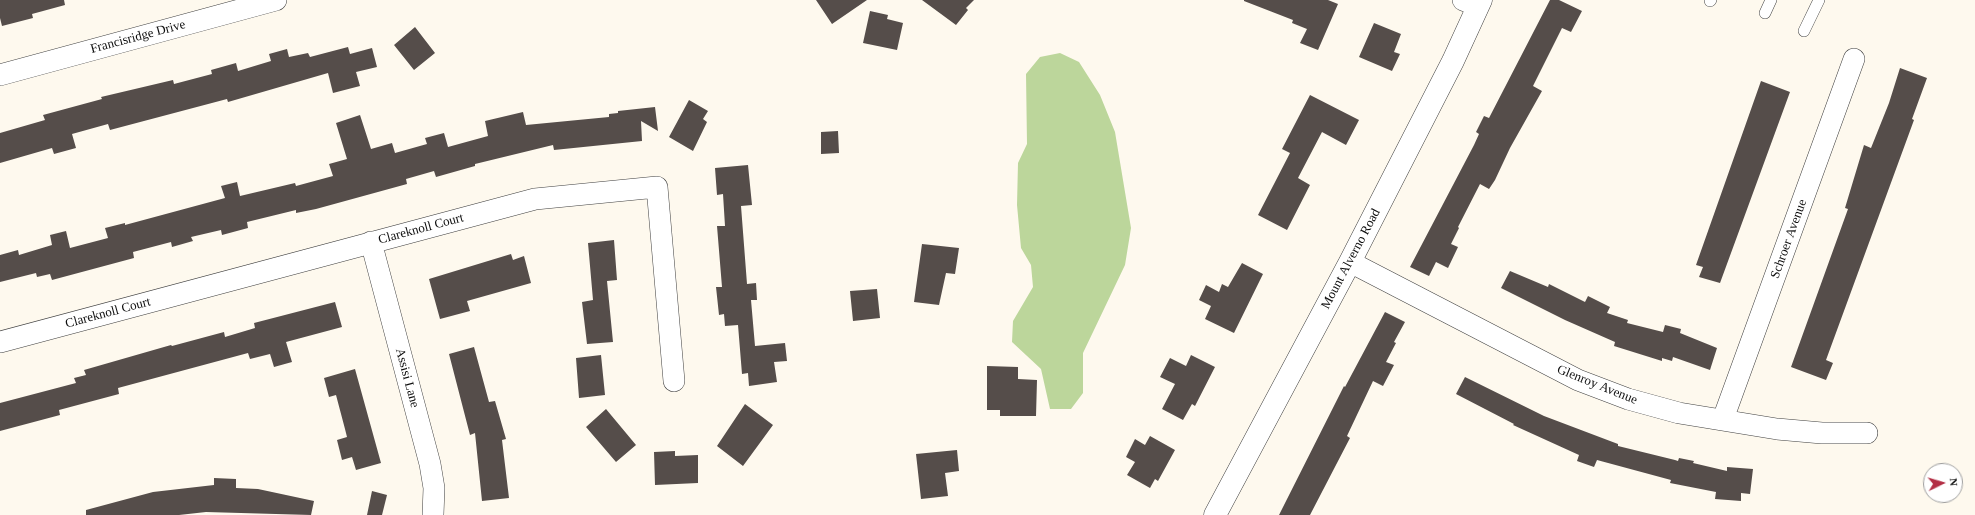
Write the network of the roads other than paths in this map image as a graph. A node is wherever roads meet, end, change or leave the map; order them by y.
1 (276, 0) edge
2 (1771, 0) edge
3 (1819, 0) edge
4 (1474, 2) edge
5 (1765, 13) dead end
6 (1804, 31) dead end
7 (1854, 59) dead end
8 (0, 75) edge
9 (371, 242) junction
10 (1350, 262) junction
11 (0, 342) edge
12 (674, 381) dead end
13 (1723, 419) junction
14 (1867, 433) dead end
15 (433, 515) edge
16 (1215, 515) edge

1 - 8 street, Francisridge Drive
2 - 5 lane
3 - 6 lane
4 - 10 street, Mount Alverno Road
7 - 13 street, Schroer Avenue
9 - 11 street, Clareknoll Court
9 - 12 street, Clareknoll Court
9 - 15 street, Assisi Lane
10 - 13 street, Glenroy Avenue
10 - 16 street, Mount Alverno Road
13 - 14 street, Glenroy Avenue

